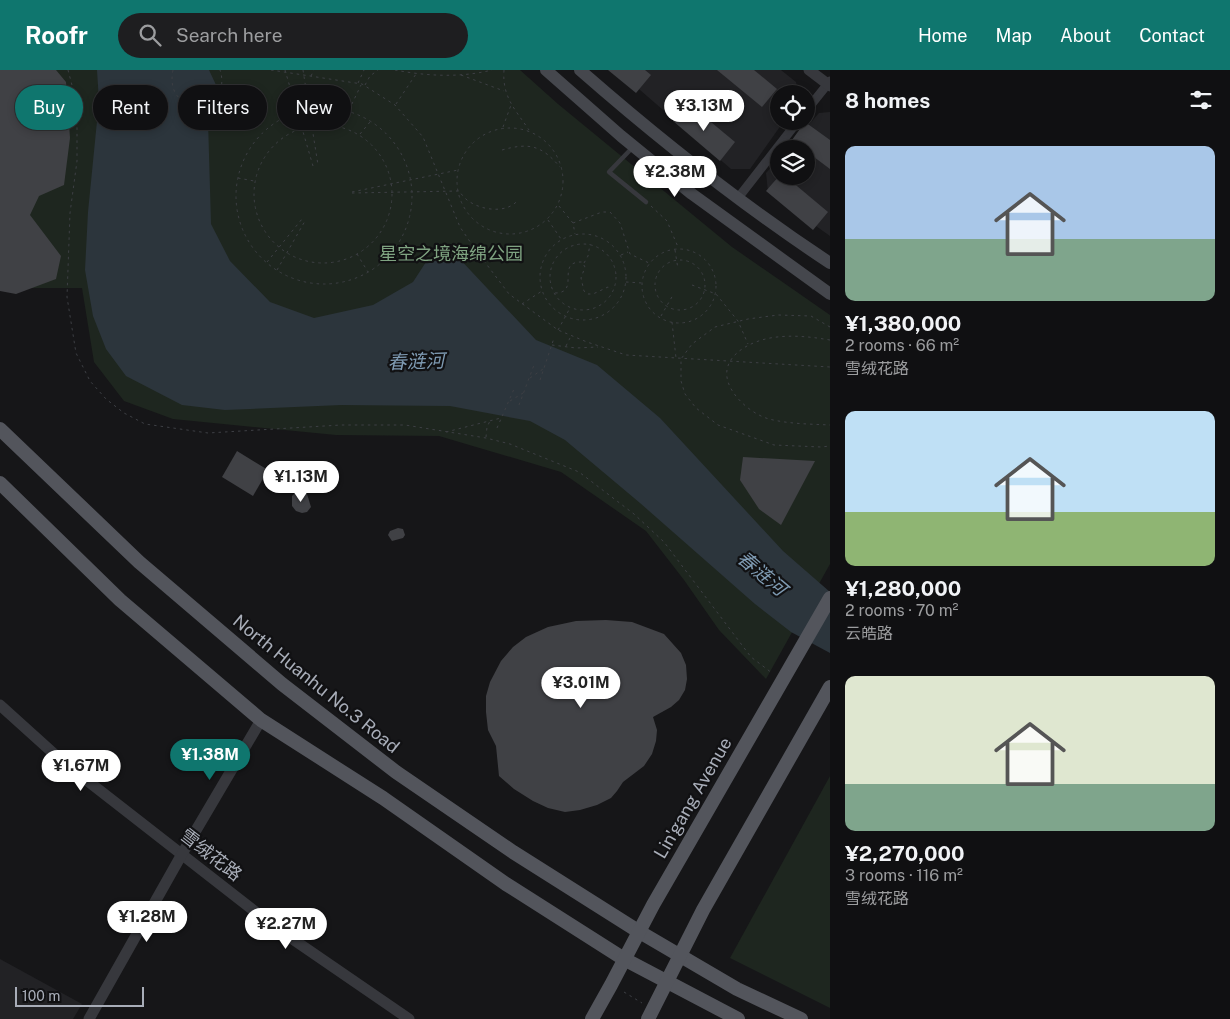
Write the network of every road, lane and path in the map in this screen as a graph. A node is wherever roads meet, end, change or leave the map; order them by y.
1 (68, 70) edge
2 (72, 70) edge
3 (173, 70) edge
4 (220, 70) edge
5 (271, 70) edge
6 (303, 70) edge
7 (314, 70) edge
8 (364, 70) edge
9 (378, 70) edge
10 (395, 70) edge
11 (492, 70) edge
12 (504, 70) edge
13 (546, 70) edge
14 (580, 70) edge
15 (809, 70) edge
16 (285, 71) edge
17 (70, 73) junction
18 (416, 74) junction
19 (304, 75) junction
20 (459, 75) junction
21 (311, 76) junction
22 (358, 84) junction
23 (362, 84) junction
24 (829, 84) edge
25 (289, 85) edge
26 (305, 85) edge
27 (365, 86) junction
28 (505, 91) junction
29 (815, 100) edge
30 (395, 104) junction
31 (512, 104) junction
32 (351, 105) edge
33 (351, 112) edge
34 (277, 121) edge
35 (370, 121) junction
36 (503, 128) junction
37 (302, 130) edge
38 (312, 130) edge
39 (791, 130) edge
40 (530, 131) junction
41 (359, 136) junction
42 (634, 146) junction
43 (502, 150) dead end
44 (318, 165) dead end
45 (313, 166) dead end
46 (563, 169) junction
47 (458, 170) junction
48 (440, 174) junction
49 (238, 178) junction
50 (411, 180) junction
51 (255, 181) junction
52 (446, 191) junction
53 (459, 191) junction
54 (412, 192) junction
55 (738, 198) junction
56 (518, 200) dead end
57 (646, 202) joint
58 (558, 205) junction
59 (302, 219) dead end
60 (548, 220) junction
61 (305, 221) dead end
62 (573, 223) junction
63 (576, 235) junction
64 (562, 240) junction
65 (590, 244) junction
66 (679, 248) junction
67 (675, 249) junction
68 (629, 251) junction
69 (357, 253) junction
70 (620, 256) junction
71 (676, 261) junction
72 (266, 263) junction
73 (830, 263) edge
74 (583, 264) junction
75 (650, 264) junction
76 (678, 269) dead end
77 (277, 271) junction
78 (368, 273) junction
79 (626, 282) junction
80 (643, 283) junction
81 (692, 285) dead end
82 (705, 289) junction
83 (613, 290) junction
84 (542, 291) junction
85 (555, 294) junction
86 (716, 294) junction
87 (830, 294) edge
88 (673, 295) dead end
89 (522, 304) junction
90 (667, 306) junction
91 (571, 307) junction
92 (567, 316) junction
93 (660, 318) junction
94 (738, 321) junction
95 (672, 322) junction
96 (830, 326) edge
97 (558, 330) junction
98 (572, 336) junction
99 (554, 338) dead end
100 (830, 340) edge
101 (552, 345) junction
102 (748, 345) junction
103 (566, 346) junction
104 (601, 347) junction
105 (676, 359) junction
106 (681, 359) junction
107 (729, 361) junction
108 (534, 365) dead end
109 (830, 367) edge
110 (544, 369) junction
111 (528, 380) junction
112 (540, 380) dead end
113 (514, 389) dead end
114 (524, 392) junction
115 (508, 404) junction
116 (519, 405) dead end
117 (501, 418) junction
118 (491, 421) junction
119 (830, 425) edge
120 (497, 428) dead end
121 (0, 429) edge
122 (446, 432) junction
123 (486, 438) junction
124 (830, 446) edge
125 (0, 483) edge
126 (830, 598) edge
127 (773, 673) dead end
128 (830, 687) edge
129 (0, 706) edge
130 (261, 720) junction
131 (182, 854) junction
132 (638, 931) junction
133 (680, 956) junction
134 (624, 959) junction
135 (667, 983) junction
136 (624, 992) dead end
137 (645, 1005) dead end
138 (89, 1019) edge
139 (410, 1019) edge
140 (592, 1019) edge
141 (648, 1019) edge
142 (738, 1019) edge
143 (801, 1019) edge

1 - 17 path
2 - 17 path
3 - 4 path
5 - 16 path
6 - 19 path
7 - 21 path
8 - 22 path
9 - 27 path
10 - 18 path
11 - 20 path
12 - 28 path
13 - 42 main road
14 - 55 main road
15 - 24 street
16 - 19 path
16 - 25 path
17 - 122 path
18 - 20 path
18 - 30 path
19 - 21 path
19 - 26 path
20 - 28 path
21 - 22 path
22 - 23 path
23 - 27 path
23 - 32 path
24 - 29 street
27 - 30 path
28 - 31 path
30 - 48 path
31 - 36 path
31 - 40 path
33 - 35 path
34 - 49 path
35 - 41 path
35 - 50 path
36 - 40 path
36 - 47 path
37 - 45 path
38 - 44 path
39 - 55 street
40 - 46 path
41 - 51 path
41 - 69 path
42 - 57 lane
42 - 87 main road
43 - 46 path
46 - 58 path
47 - 48 path
47 - 53 path
48 - 50 path
48 - 52 path
49 - 51 path
49 - 72 path
50 - 54 path
50 - 54 path
51 - 69 path
52 - 53 path
52 - 54 path
52 - 89 path
53 - 56 path
53 - 60 path
54 - 78 path
55 - 73 main road
57 - 66 path
58 - 60 path
58 - 62 path
59 - 72 path
60 - 64 path
61 - 77 path
62 - 63 path
62 - 68 path
63 - 64 path
63 - 70 path
64 - 84 path
65 - 74 path
65 - 83 path
65 - 85 path
66 - 67 path
66 - 86 path
67 - 71 path
67 - 75 path
68 - 70 path
68 - 75 path
69 - 78 path
70 - 79 path
71 - 76 path
71 - 82 path
71 - 90 path
72 - 77 path
74 - 83 path
74 - 85 path
75 - 80 path
77 - 78 path
79 - 80 path
79 - 92 path
80 - 93 path
81 - 82 path
82 - 86 path
82 - 90 path
83 - 91 path
84 - 89 path
84 - 92 path
85 - 91 path
86 - 94 path
86 - 95 path
88 - 90 path
89 - 97 path
90 - 93 path
91 - 92 path
92 - 97 path
93 - 95 path
94 - 96 path
94 - 102 path
94 - 106 path
95 - 105 path
97 - 98 path
98 - 103 path
98 - 104 path
99 - 101 path
100 - 102 path
101 - 103 path
101 - 110 path
102 - 107 path
103 - 104 path
104 - 105 path
105 - 106 path
106 - 107 path
106 - 124 path
107 - 109 path
107 - 119 path
108 - 111 path
110 - 111 path
110 - 112 path
111 - 114 path
113 - 115 path
114 - 115 path
114 - 116 path
115 - 117 path
117 - 118 path
117 - 120 path
118 - 122 path
118 - 123 path
121 - 132 main road, North Huanhu No.3 Road
122 - 123 path
123 - 127 path
125 - 130 main road
126 - 132 main road, Lin'gang Avenue
128 - 133 main road
129 - 131 street, 雪绒花路
130 - 131 street
130 - 134 main road
131 - 138 street
131 - 139 street, 雪绒花路
132 - 133 main road, North Huanhu No.3 Road
132 - 134 main road, Lin'gang Avenue
133 - 135 main road
133 - 143 main road, North Huanhu No.3 Road
134 - 135 main road
134 - 140 main road, Lin'gang Avenue
135 - 141 main road
135 - 142 main road
136 - 137 path

